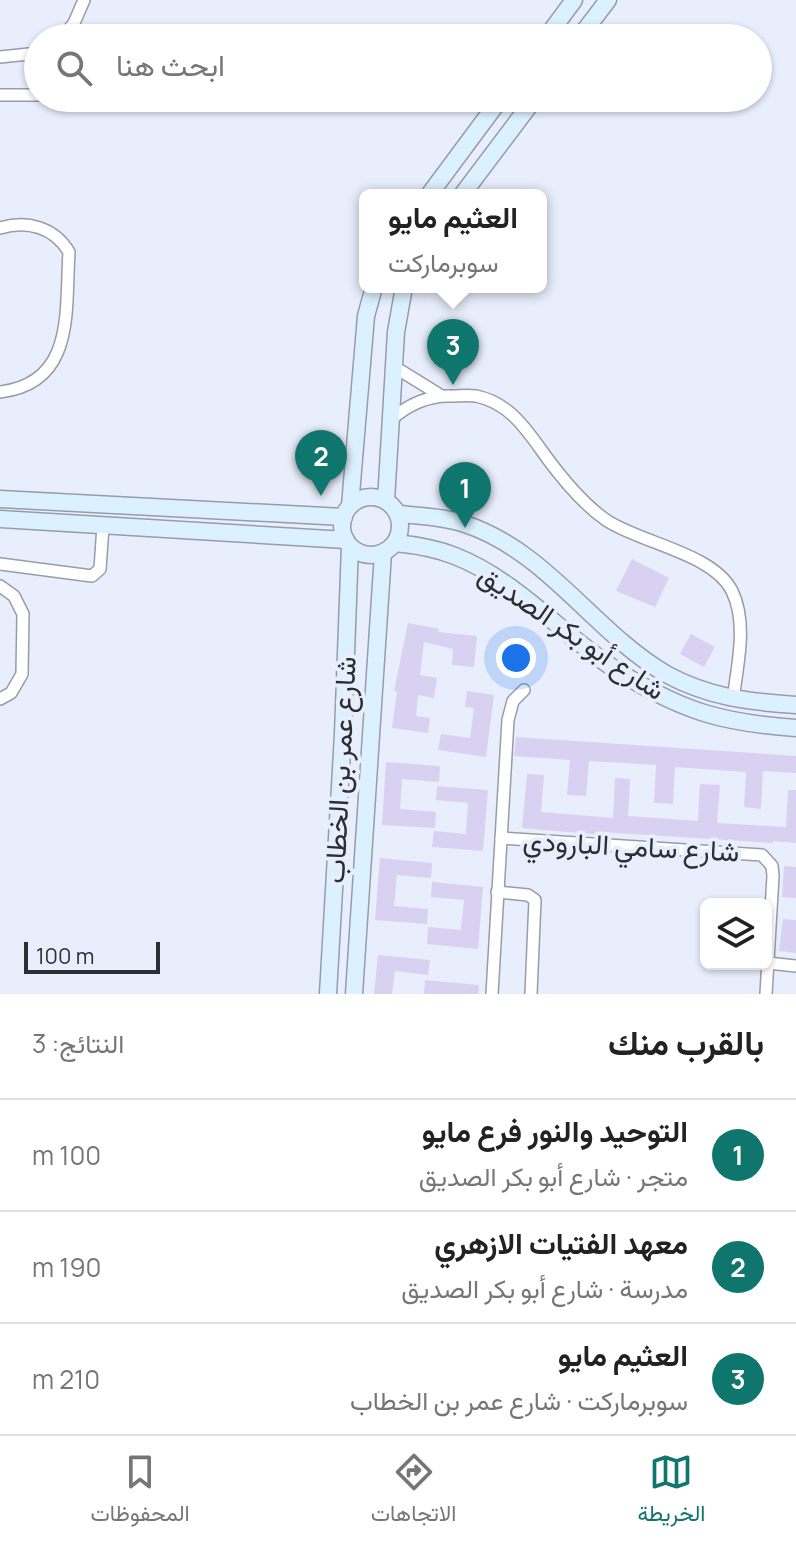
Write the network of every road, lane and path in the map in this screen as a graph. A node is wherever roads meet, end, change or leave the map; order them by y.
1 (84, 0) edge
2 (574, 0) edge
3 (583, 0) edge
4 (608, 0) edge
5 (596, 15) junction
6 (73, 24) edge
7 (556, 24) edge
8 (589, 24) edge
9 (24, 56) edge
10 (0, 57) edge
11 (0, 95) edge
12 (24, 95) edge
13 (491, 112) edge
14 (524, 112) edge
15 (433, 189) edge
16 (467, 189) edge
17 (0, 228) edge
18 (372, 293) edge
19 (403, 293) edge
20 (393, 366) junction
21 (0, 392) edge
22 (440, 395) junction
23 (389, 422) junction
24 (0, 499) edge
25 (386, 501) junction
26 (347, 512) junction
27 (399, 514) junction
28 (0, 519) edge
29 (103, 526) junction
30 (348, 543) junction
31 (389, 548) junction
32 (0, 564) edge
33 (0, 586) edge
34 (524, 690) dead end
35 (0, 699) edge
36 (733, 700) junction
37 (796, 705) edge
38 (796, 728) edge
39 (501, 838) junction
40 (497, 892) junction
41 (772, 898) edge
42 (772, 963) edge
43 (796, 966) edge
44 (768, 970) edge
45 (328, 994) edge
46 (354, 994) edge
47 (492, 994) edge
48 (531, 994) edge
49 (766, 994) edge

1 - 6 street
2 - 7 street
3 - 5 street
4 - 5 street
5 - 8 street
9 - 10 street
11 - 12 street
13 - 15 street
14 - 16 street
17 - 21 street
18 - 26 street
19 - 20 street
20 - 22 street
20 - 23 street
22 - 23 street
22 - 36 street
23 - 25 street
24 - 26 street
25 - 26 street
25 - 27 street
26 - 30 street
27 - 31 street
27 - 36 street, شارع أبو بكر الصديق
28 - 29 street
29 - 30 street
29 - 32 street
30 - 31 street
30 - 45 street, شارع عمر بن الخطاب
31 - 38 street, شارع أبو بكر الصديق
31 - 46 street, شارع عمر بن الخطاب
33 - 35 street
34 - 39 street, شارع سامي البارودي
36 - 37 street, شارع أبو بكر الصديق
39 - 40 street, شارع سامي البارودي
39 - 41 street, شارع سامي البارودي
40 - 47 street, شارع سامي البارودي
40 - 48 street
42 - 43 street
44 - 49 street

